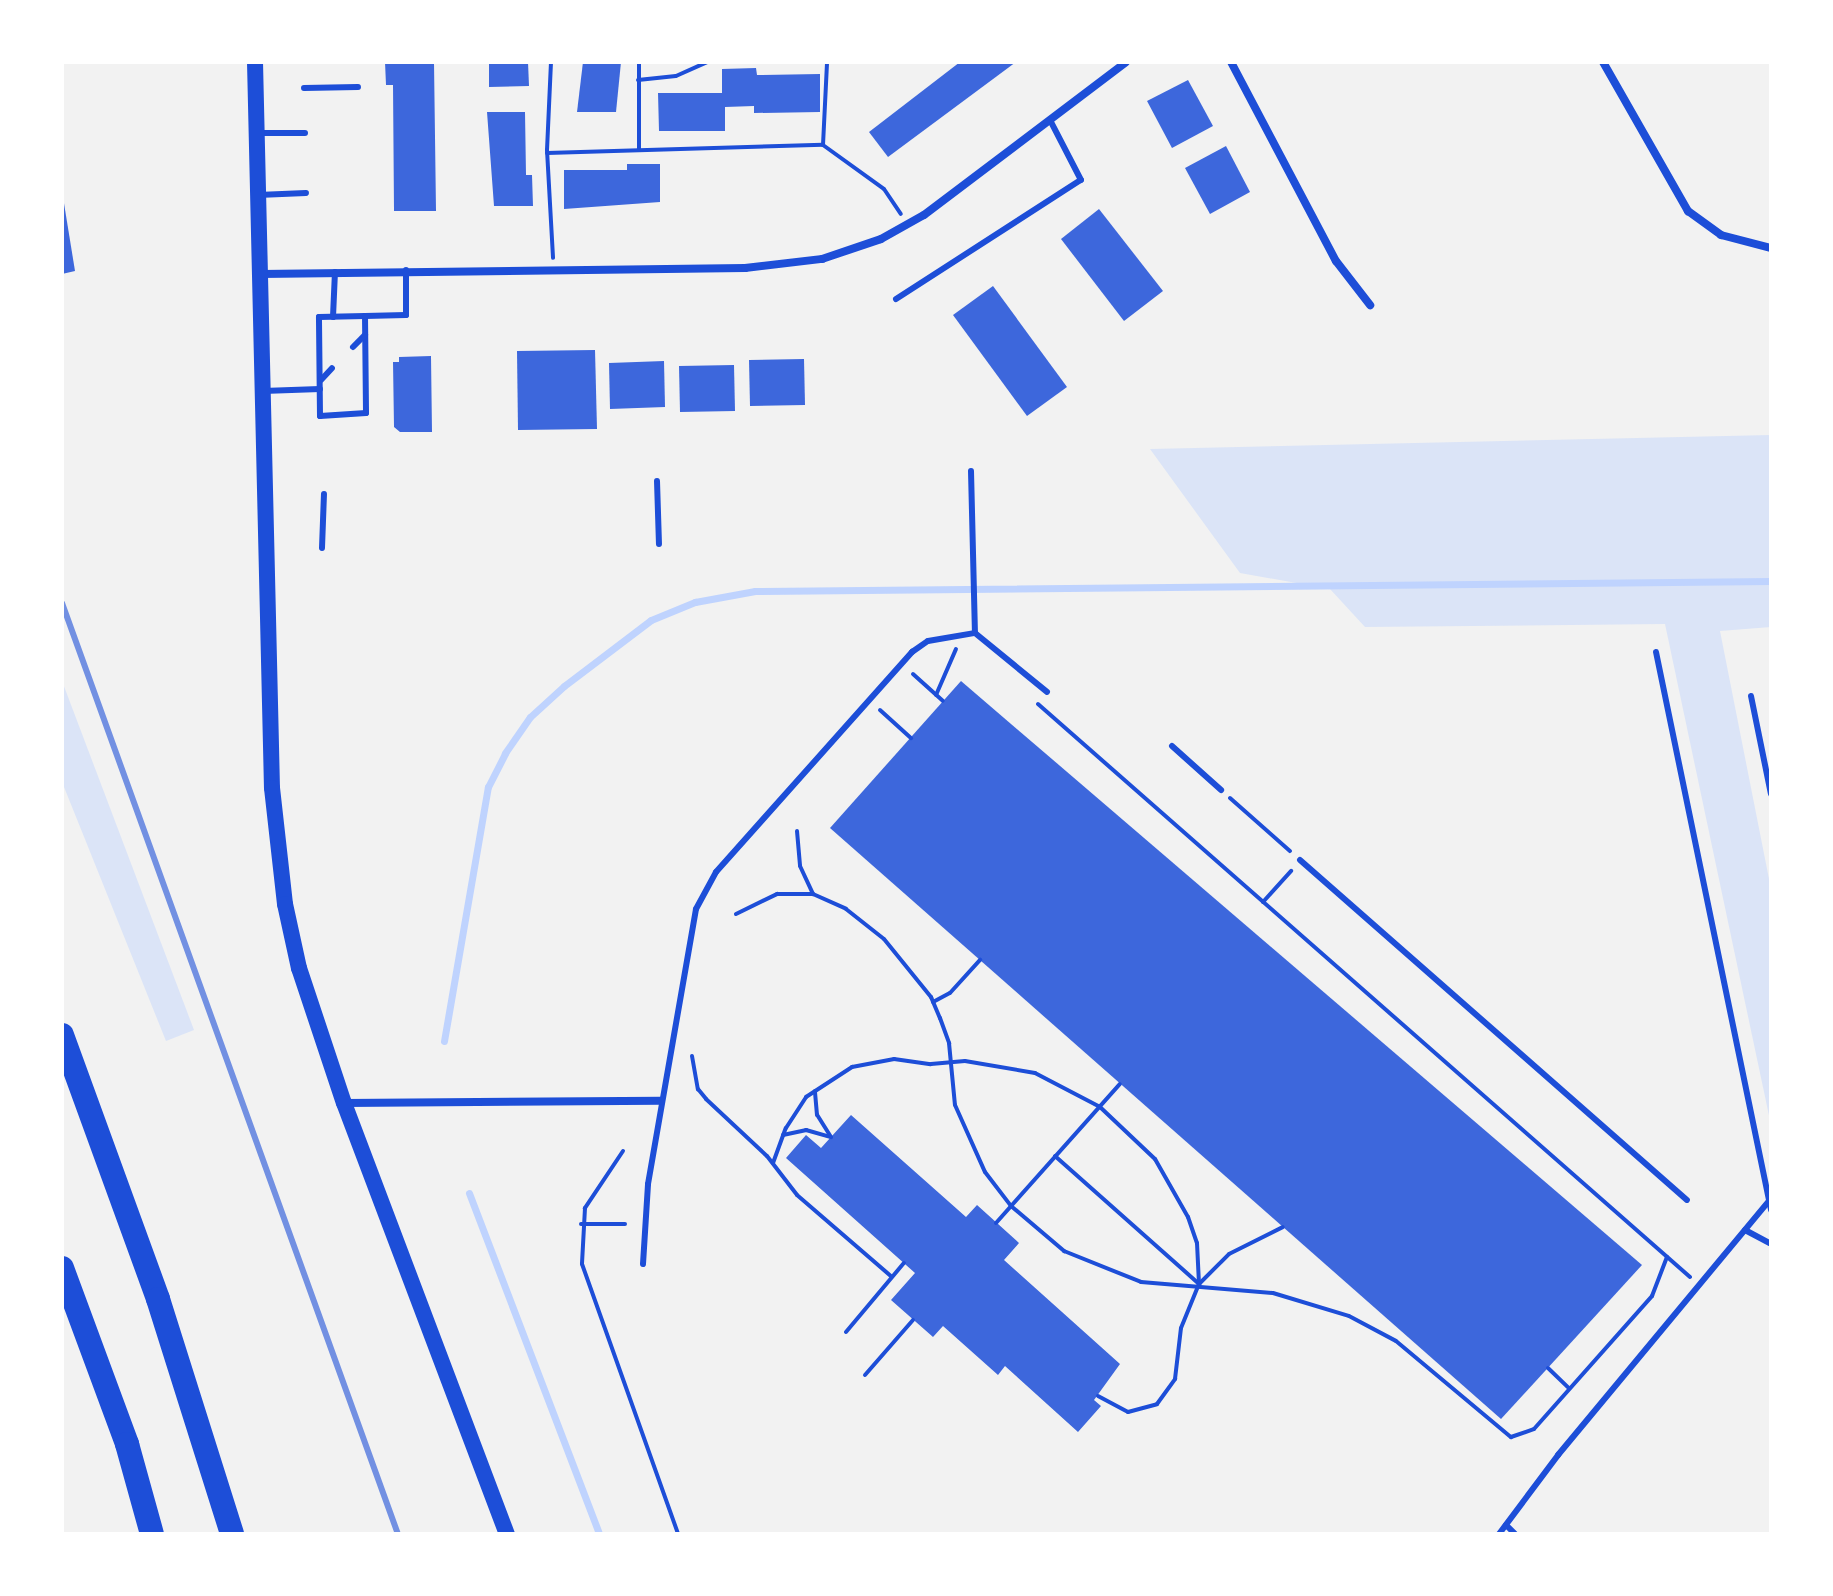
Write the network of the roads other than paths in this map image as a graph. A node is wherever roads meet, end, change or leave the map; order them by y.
1 (255, 62) edge
2 (1126, 62) edge
3 (1231, 62) edge
4 (1603, 62) edge
5 (358, 87) dead end
6 (304, 88) dead end
7 (1050, 120) junction
8 (257, 133) junction
9 (305, 133) dead end
10 (306, 193) dead end
11 (258, 195) junction
12 (1771, 248) edge
13 (406, 270) junction
14 (335, 272) junction
15 (260, 274) junction
16 (896, 299) dead end
17 (1370, 305) dead end
18 (365, 316) junction
19 (333, 317) junction
20 (365, 335) junction
21 (353, 347) dead end
22 (332, 368) dead end
23 (320, 381) junction
24 (320, 389) junction
25 (263, 391) junction
26 (971, 471) dead end
27 (657, 481) dead end
28 (324, 494) dead end
29 (659, 544) dead end
30 (322, 548) dead end
31 (975, 633) junction
32 (1656, 652) dead end
33 (1047, 692) dead end
34 (1751, 696) dead end
35 (1172, 746) dead end
36 (1221, 790) road end
37 (1771, 794) edge
38 (1300, 860) road end
39 (62, 1035) edge
40 (661, 1101) junction
41 (344, 1103) junction
42 (1687, 1200) dead end
43 (1769, 1201) edge
44 (1771, 1210) edge
45 (1745, 1230) junction
46 (1771, 1244) edge
47 (643, 1264) dead end
48 (62, 1268) edge
49 (1506, 1525) junction
50 (152, 1534) edge
51 (232, 1534) edge
52 (507, 1534) edge
53 (1499, 1534) edge
54 (1515, 1534) edge

1 - 8 main road
2 - 7 street
3 - 17 street
4 - 12 street
5 - 6 lane
7 - 13 street
7 - 16 lane
8 - 9 lane
8 - 11 main road
10 - 11 lane
11 - 15 main road
13 - 14 street
13 - 18 lane
14 - 15 street
14 - 19 lane
15 - 25 main road
18 - 19 lane
18 - 20 lane
19 - 23 lane
20 - 21 lane
20 - 24 lane
22 - 23 lane
23 - 24 lane
24 - 25 lane
25 - 41 main road
26 - 31 lane
27 - 29 lane
28 - 30 lane
31 - 33 lane
31 - 40 lane
32 - 43 lane
34 - 37 lane
35 - 36 lane
38 - 42 lane
39 - 51 highway
40 - 41 street
40 - 47 lane
41 - 52 main road
43 - 44 lane
43 - 45 lane
45 - 46 lane
45 - 49 lane
48 - 50 highway
49 - 53 lane
49 - 54 lane

